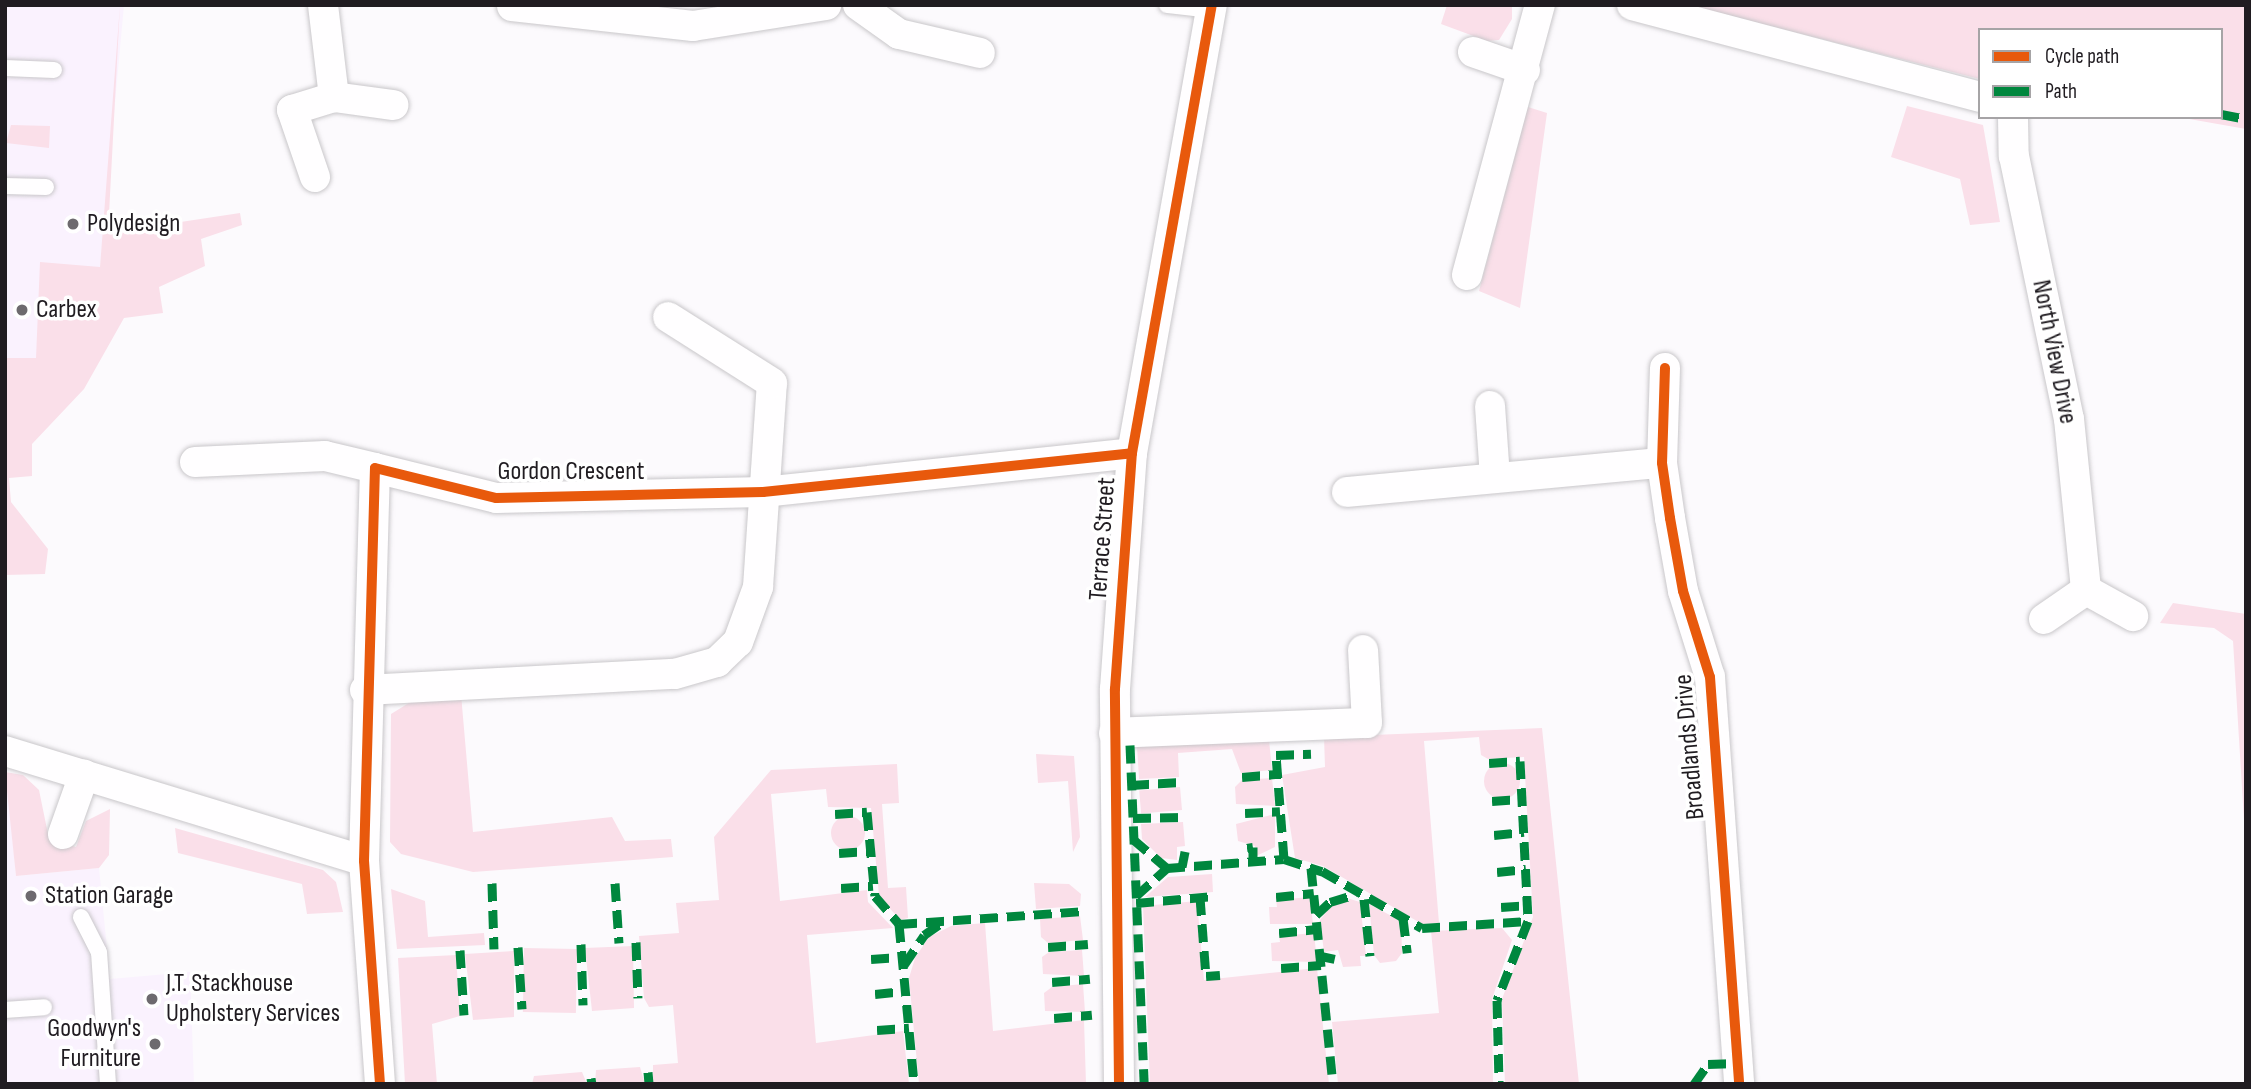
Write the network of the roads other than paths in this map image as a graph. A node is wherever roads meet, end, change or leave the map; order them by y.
1 (323, 5) edge
2 (826, 5) edge
3 (858, 5) edge
4 (1167, 5) edge
5 (1540, 5) edge
6 (1632, 5) edge
7 (512, 6) edge
8 (1212, 8) edge
9 (691, 15) edge
10 (1473, 52) dead end
11 (979, 53) dead end
12 (5, 68) edge
13 (54, 70) dead end
14 (1525, 70) junction
15 (1978, 96) edge
16 (334, 97) junction
17 (393, 105) dead end
18 (2013, 119) edge
19 (315, 177) dead end
20 (5, 186) edge
21 (46, 187) dead end
22 (1467, 275) dead end
23 (668, 317) dead end
24 (1665, 368) dead end
25 (1490, 406) dead end
26 (1132, 453) junction
27 (195, 463) dead end
28 (1662, 463) junction
29 (375, 468) junction
30 (1495, 477) junction
31 (763, 492) junction
32 (1347, 492) dead end
33 (2087, 590) junction
34 (2133, 616) dead end
35 (2044, 619) dead end
36 (1363, 650) dead end
37 (365, 690) junction
38 (1114, 733) junction
39 (5, 751) edge
40 (83, 775) junction
41 (63, 835) dead end
42 (364, 861) junction
43 (81, 917) dead end
44 (44, 1007) dead end
45 (5, 1010) edge
46 (108, 1084) edge
47 (380, 1084) edge
48 (1119, 1084) edge
49 (1739, 1084) edge

1 - 16 street
2 - 9 street
3 - 11 street
4 - 8 lane
5 - 14 street
6 - 15 street
7 - 9 street
8 - 26 street, Terrace Street
10 - 14 street
12 - 13 lane
14 - 22 street
16 - 17 street
16 - 19 street
18 - 33 street, North View Drive
20 - 21 lane
23 - 31 street
24 - 28 street, Broadlands Drive
25 - 30 street
26 - 31 street, Gordon Crescent
26 - 38 street, Terrace Street
27 - 29 street, Gordon Crescent
28 - 30 street
28 - 49 street, Broadlands Drive
29 - 31 street, Gordon Crescent
29 - 37 street
30 - 32 street
31 - 37 street
33 - 34 street
33 - 35 street
36 - 38 street
37 - 42 street
38 - 48 street, Terrace Street
39 - 40 street
40 - 41 street
40 - 42 street
42 - 47 street
43 - 46 lane
44 - 45 lane

